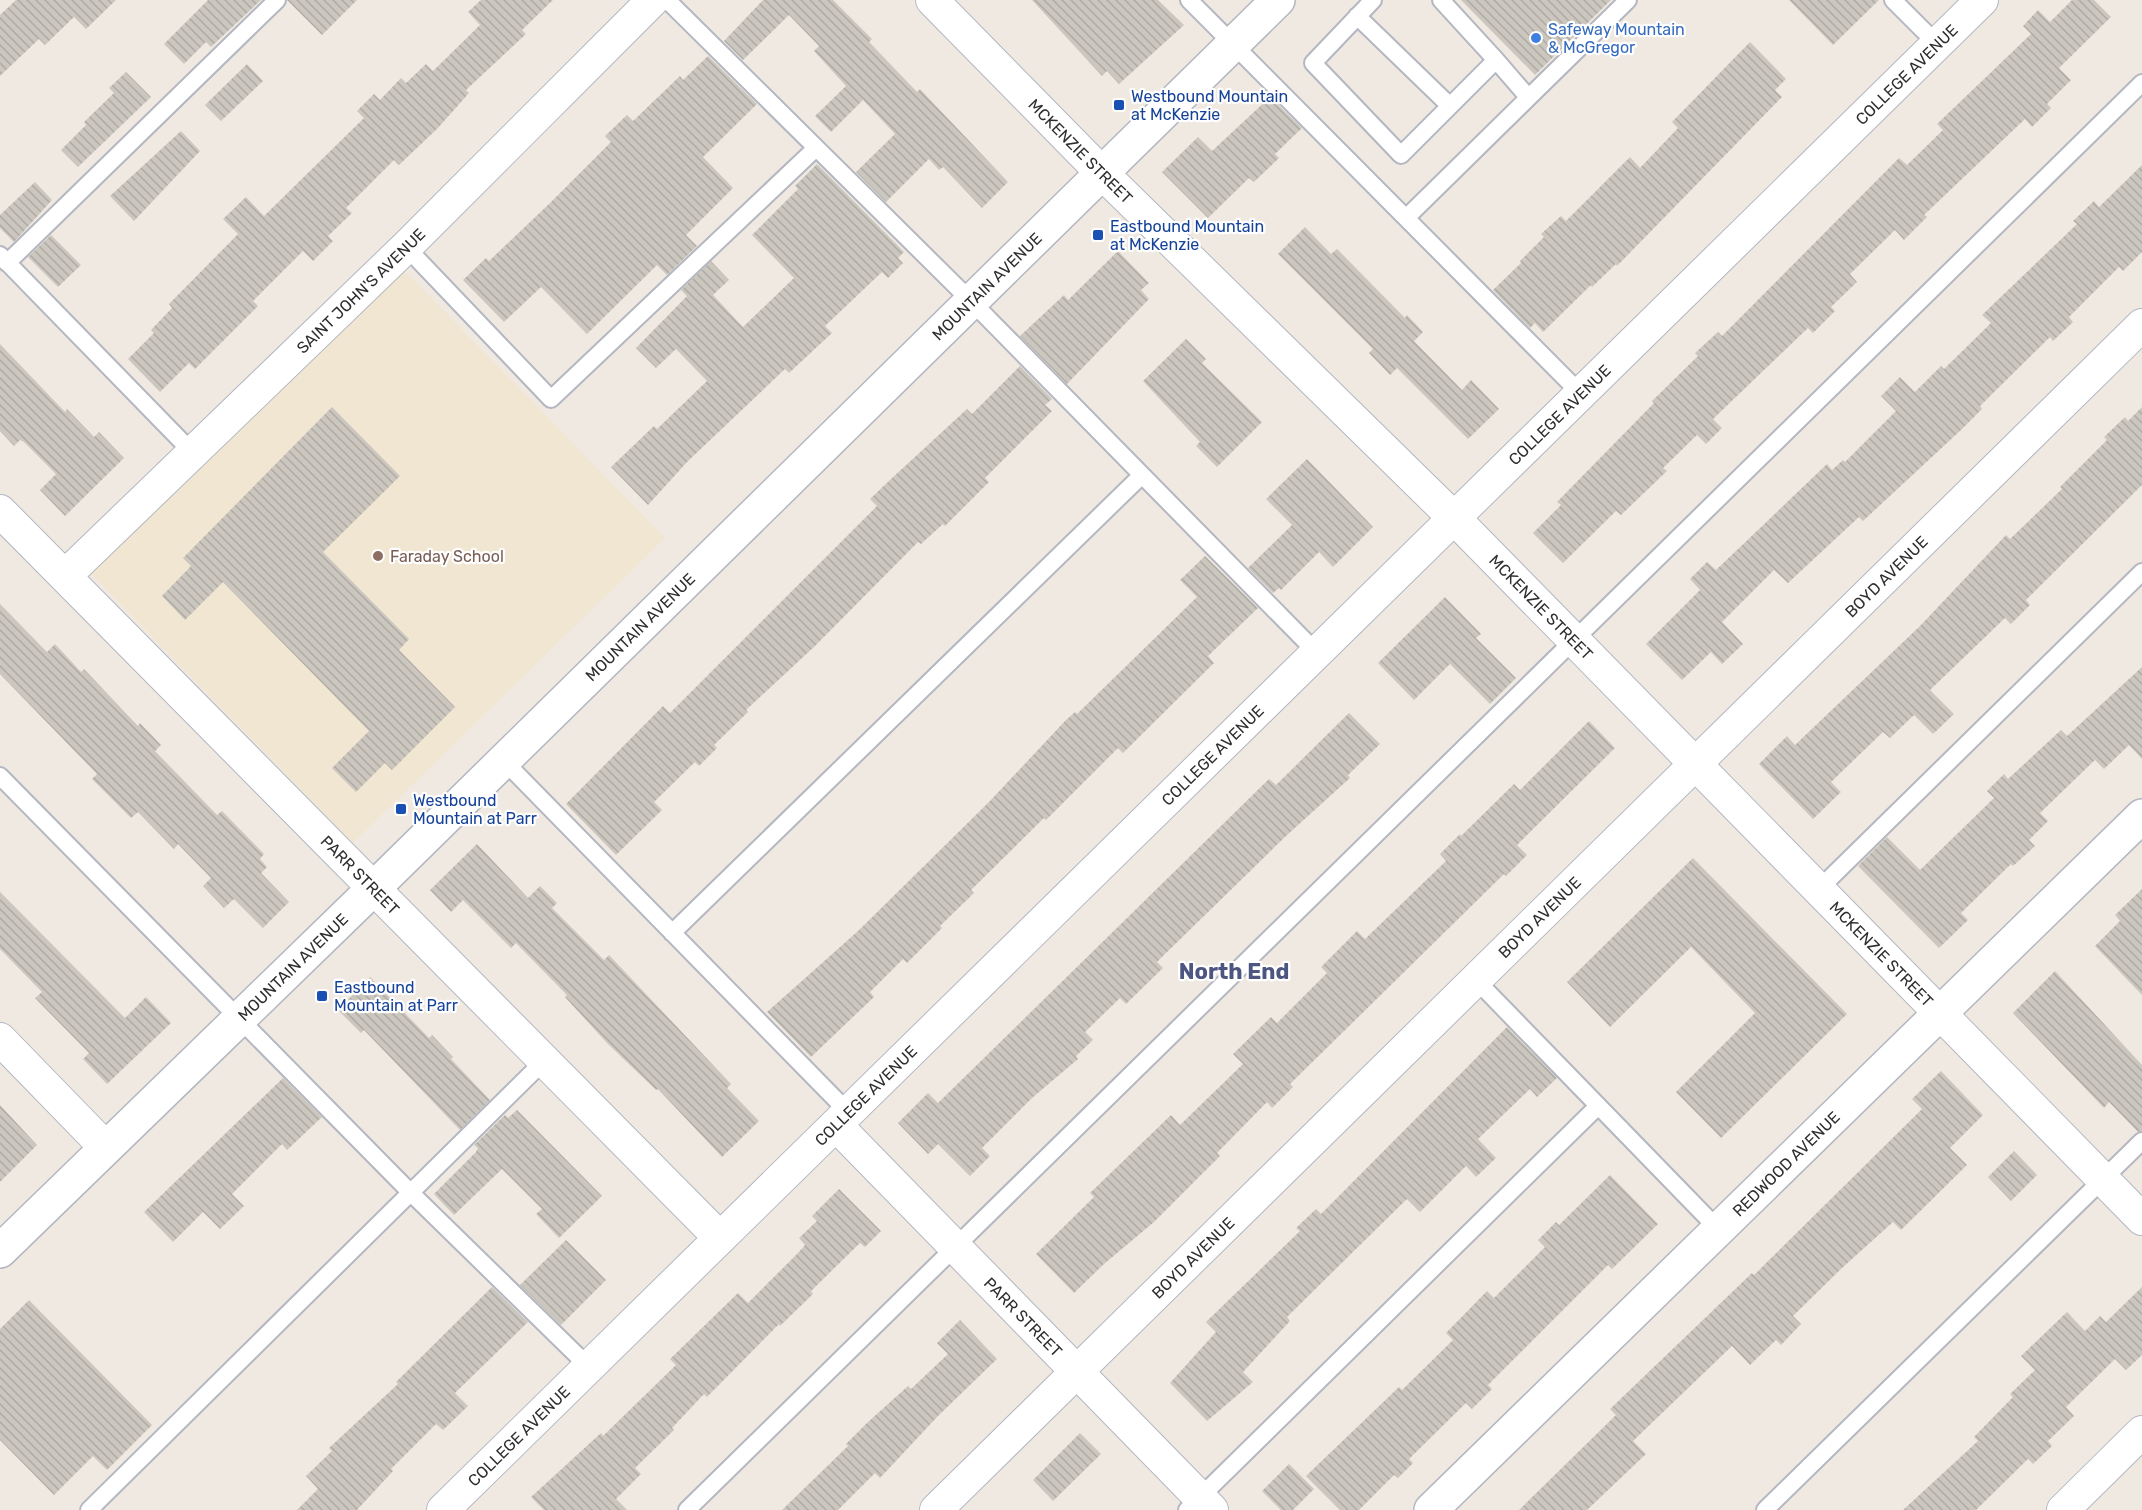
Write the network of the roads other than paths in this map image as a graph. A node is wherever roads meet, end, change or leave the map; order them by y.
1 (277, 0) edge
2 (653, 0) edge
3 (667, 0) edge
4 (932, 0) edge
5 (1189, 0) edge
6 (1278, 0) edge
7 (1372, 0) edge
8 (1442, 0) edge
9 (1628, 0) edge
10 (1893, 0) edge
11 (1982, 0) edge
12 (1357, 16) junction
13 (1233, 44) junction
14 (1937, 44) junction
15 (1497, 60) junction
16 (2142, 83) edge
17 (1528, 97) junction
18 (1450, 106) junction
19 (816, 148) junction
20 (1102, 173) junction
21 (1406, 218) junction
22 (406, 247) junction
23 (4, 259) edge
24 (971, 301) junction
25 (2142, 324) edge
26 (1581, 394) junction
27 (192, 452) junction
28 (1142, 475) junction
29 (0, 512) edge
30 (1454, 518) junction
31 (2142, 572) edge
32 (65, 576) junction
33 (1575, 642) junction
34 (1317, 653) junction
35 (504, 761) junction
36 (1695, 764) junction
37 (0, 776) edge
38 (2142, 816) edge
39 (373, 889) junction
40 (1819, 889) junction
41 (672, 933) junction
42 (1476, 980) junction
43 (1942, 1014) junction
44 (240, 1018) junction
45 (0, 1039) edge
46 (544, 1060) junction
47 (1598, 1106) junction
48 (842, 1118) junction
49 (2142, 1141) edge
50 (106, 1148) junction
51 (2103, 1179) junction
52 (411, 1193) junction
53 (2142, 1219) edge
54 (1719, 1230) junction
55 (720, 1238) junction
56 (955, 1247) junction
57 (0, 1251) edge
58 (589, 1367) junction
59 (1076, 1372) junction
60 (2142, 1432) edge
61 (1199, 1506) edge
62 (89, 1510) edge
63 (443, 1510) edge
64 (687, 1510) edge
65 (936, 1510) edge
66 (1431, 1510) edge
67 (1765, 1510) edge
68 (2063, 1510) edge

1 - 23 lane
2 - 22 street, SAINT JOHN'S AVENUE
3 - 19 lane
4 - 20 street, MCKENZIE STREET
5 - 13 lane
6 - 13 main road, MOUNTAIN AVENUE
7 - 12 lane
8 - 15 lane
9 - 17 lane
10 - 14 lane
11 - 14 street, COLLEGE AVENUE
12 - 18 lane
12 - 18 lane
13 - 20 main road, MOUNTAIN AVENUE
13 - 21 lane
14 - 26 street, COLLEGE AVENUE
15 - 17 lane
15 - 18 lane
16 - 33 lane
17 - 21 lane
19 - 22 lane
19 - 24 lane
20 - 24 main road, MOUNTAIN AVENUE
20 - 30 street, MCKENZIE STREET
21 - 26 lane
22 - 27 street, SAINT JOHN'S AVENUE
23 - 27 lane
24 - 28 lane
24 - 35 main road, MOUNTAIN AVENUE
25 - 36 street, BOYD AVENUE
26 - 30 street, COLLEGE AVENUE
27 - 32 street, SAINT JOHN'S AVENUE
28 - 34 lane
28 - 41 lane
29 - 32 street, PARR STREET
30 - 33 street, MCKENZIE STREET
30 - 34 street, COLLEGE AVENUE
31 - 40 lane
32 - 39 street, PARR STREET
33 - 36 street, MCKENZIE STREET
33 - 56 lane
34 - 48 street, COLLEGE AVENUE
35 - 39 main road, MOUNTAIN AVENUE
35 - 41 lane
36 - 40 street, MCKENZIE STREET
36 - 42 street, BOYD AVENUE
37 - 44 lane
38 - 43 main road, REDWOOD AVENUE
39 - 44 main road, MOUNTAIN AVENUE
39 - 46 street, PARR STREET
40 - 43 street, MCKENZIE STREET
41 - 48 lane
42 - 47 lane
42 - 59 street, BOYD AVENUE
43 - 51 street, MCKENZIE STREET
43 - 54 main road, REDWOOD AVENUE
44 - 50 main road, MOUNTAIN AVENUE
44 - 52 lane
45 - 50 street
46 - 52 lane
46 - 55 street, PARR STREET
47 - 54 lane
47 - 61 lane
48 - 55 street, COLLEGE AVENUE
48 - 56 street, PARR STREET
49 - 51 lane
50 - 57 main road, MOUNTAIN AVENUE
51 - 53 street, MCKENZIE STREET
51 - 67 lane
52 - 58 lane
52 - 62 lane
54 - 66 main road, REDWOOD AVENUE
55 - 58 street, COLLEGE AVENUE
56 - 59 street, PARR STREET
56 - 64 lane
58 - 63 street, COLLEGE AVENUE
59 - 61 street, PARR STREET
59 - 65 street, BOYD AVENUE
60 - 68 street

